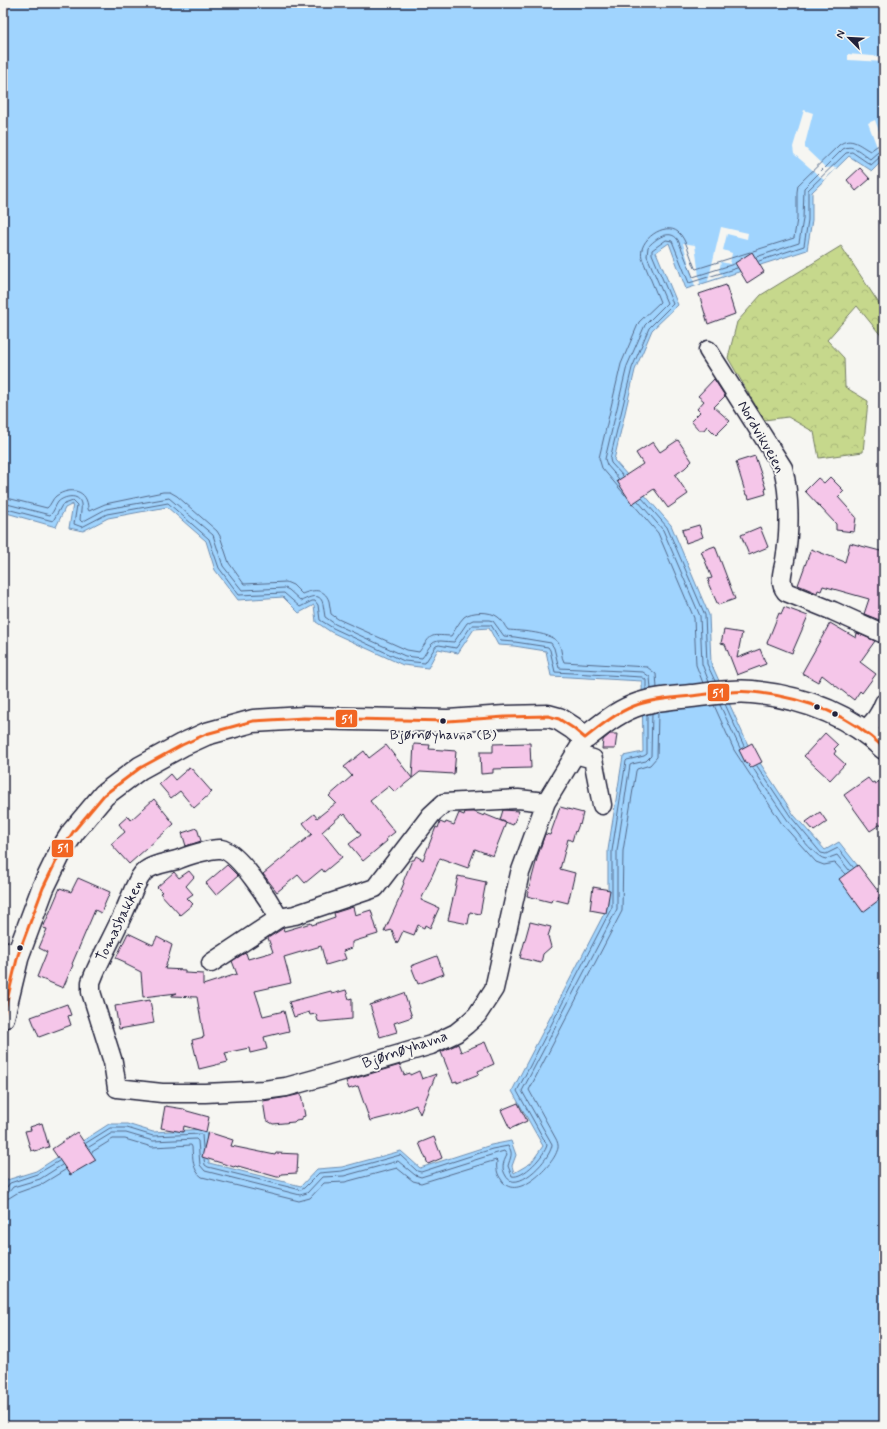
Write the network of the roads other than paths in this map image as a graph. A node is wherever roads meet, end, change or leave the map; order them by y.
1 (708, 350) dead end
2 (884, 634) edge
3 (884, 703) edge
4 (864, 730) junction
5 (584, 742) junction
6 (884, 748) edge
7 (546, 802) junction
8 (602, 805) dead end
9 (279, 918) junction
10 (11, 952) edge
11 (211, 963) dead end
12 (3, 1017) edge
13 (143, 1090) joint

1 - 2 street, Nordvikveien
3 - 4 street
4 - 5 street
4 - 6 street
5 - 7 street, Bjørnøyhavna
5 - 8 street
5 - 10 street
7 - 9 street
7 - 13 street, Bjørnøyhavna
9 - 11 street
9 - 13 street, Tomasbakken
10 - 12 street

